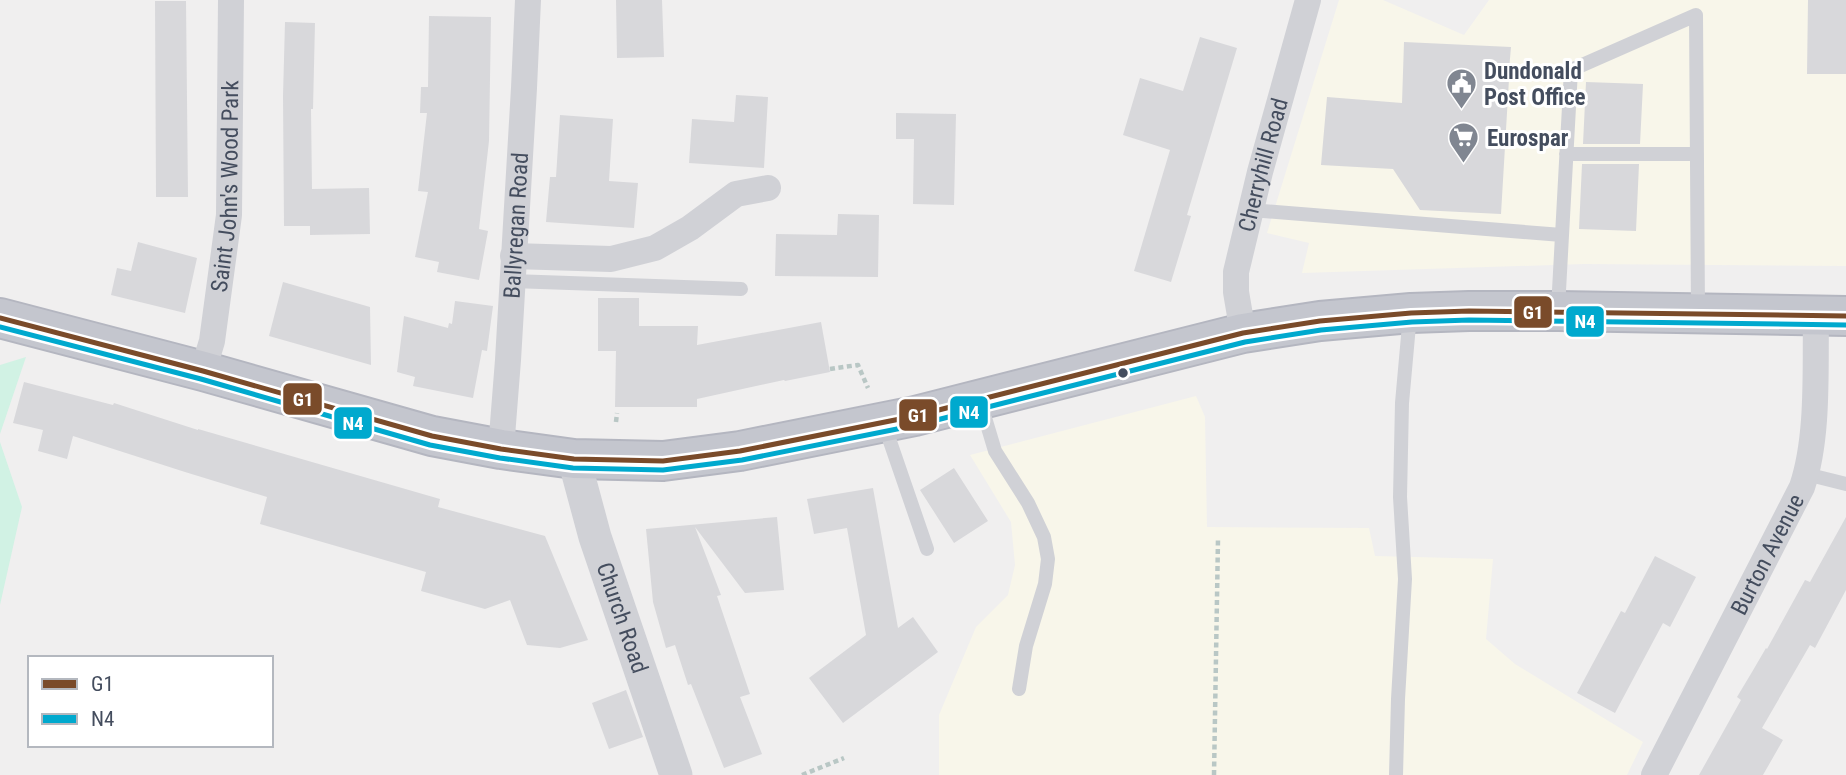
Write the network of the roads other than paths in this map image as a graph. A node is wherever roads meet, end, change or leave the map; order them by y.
1 (231, 0) edge
2 (528, 0) edge
3 (1308, 0) edge
4 (1566, 154) junction
5 (1697, 154) junction
6 (768, 188) dead end
7 (1251, 210) junction
8 (1562, 235) junction
9 (513, 269) junction
10 (741, 289) dead end
11 (1558, 311) junction
12 (1410, 313) junction
13 (1698, 314) junction
14 (1831, 316) edge
15 (0, 318) edge
16 (1243, 333) junction
17 (203, 371) junction
18 (979, 400) junction
19 (883, 423) junction
20 (501, 449) junction
21 (573, 459) junction
22 (1806, 474) junction
23 (1846, 484) edge
24 (927, 549) dead end
25 (1019, 688) dead end
26 (676, 775) edge
27 (1396, 775) edge
28 (1654, 775) edge

1 - 17 street, Saint John's Wood Park
2 - 9 street, Ballyregan Road
3 - 7 street, Cherryhill Road
4 - 5 lane
4 - 5 lane
4 - 8 lane
5 - 13 lane
6 - 9 street
7 - 8 lane
7 - 16 street, Cherryhill Road
8 - 11 lane
9 - 10 lane
9 - 20 street, Ballyregan Road
11 - 12 highway
11 - 13 highway
12 - 16 highway
12 - 27 lane
13 - 14 highway
14 - 22 street, Burton Avenue
15 - 17 highway
16 - 18 highway
17 - 20 highway
18 - 19 highway
18 - 25 lane
19 - 21 highway
19 - 24 lane
20 - 21 highway
21 - 26 street, Church Road
22 - 23 lane
22 - 28 street, Burton Avenue

